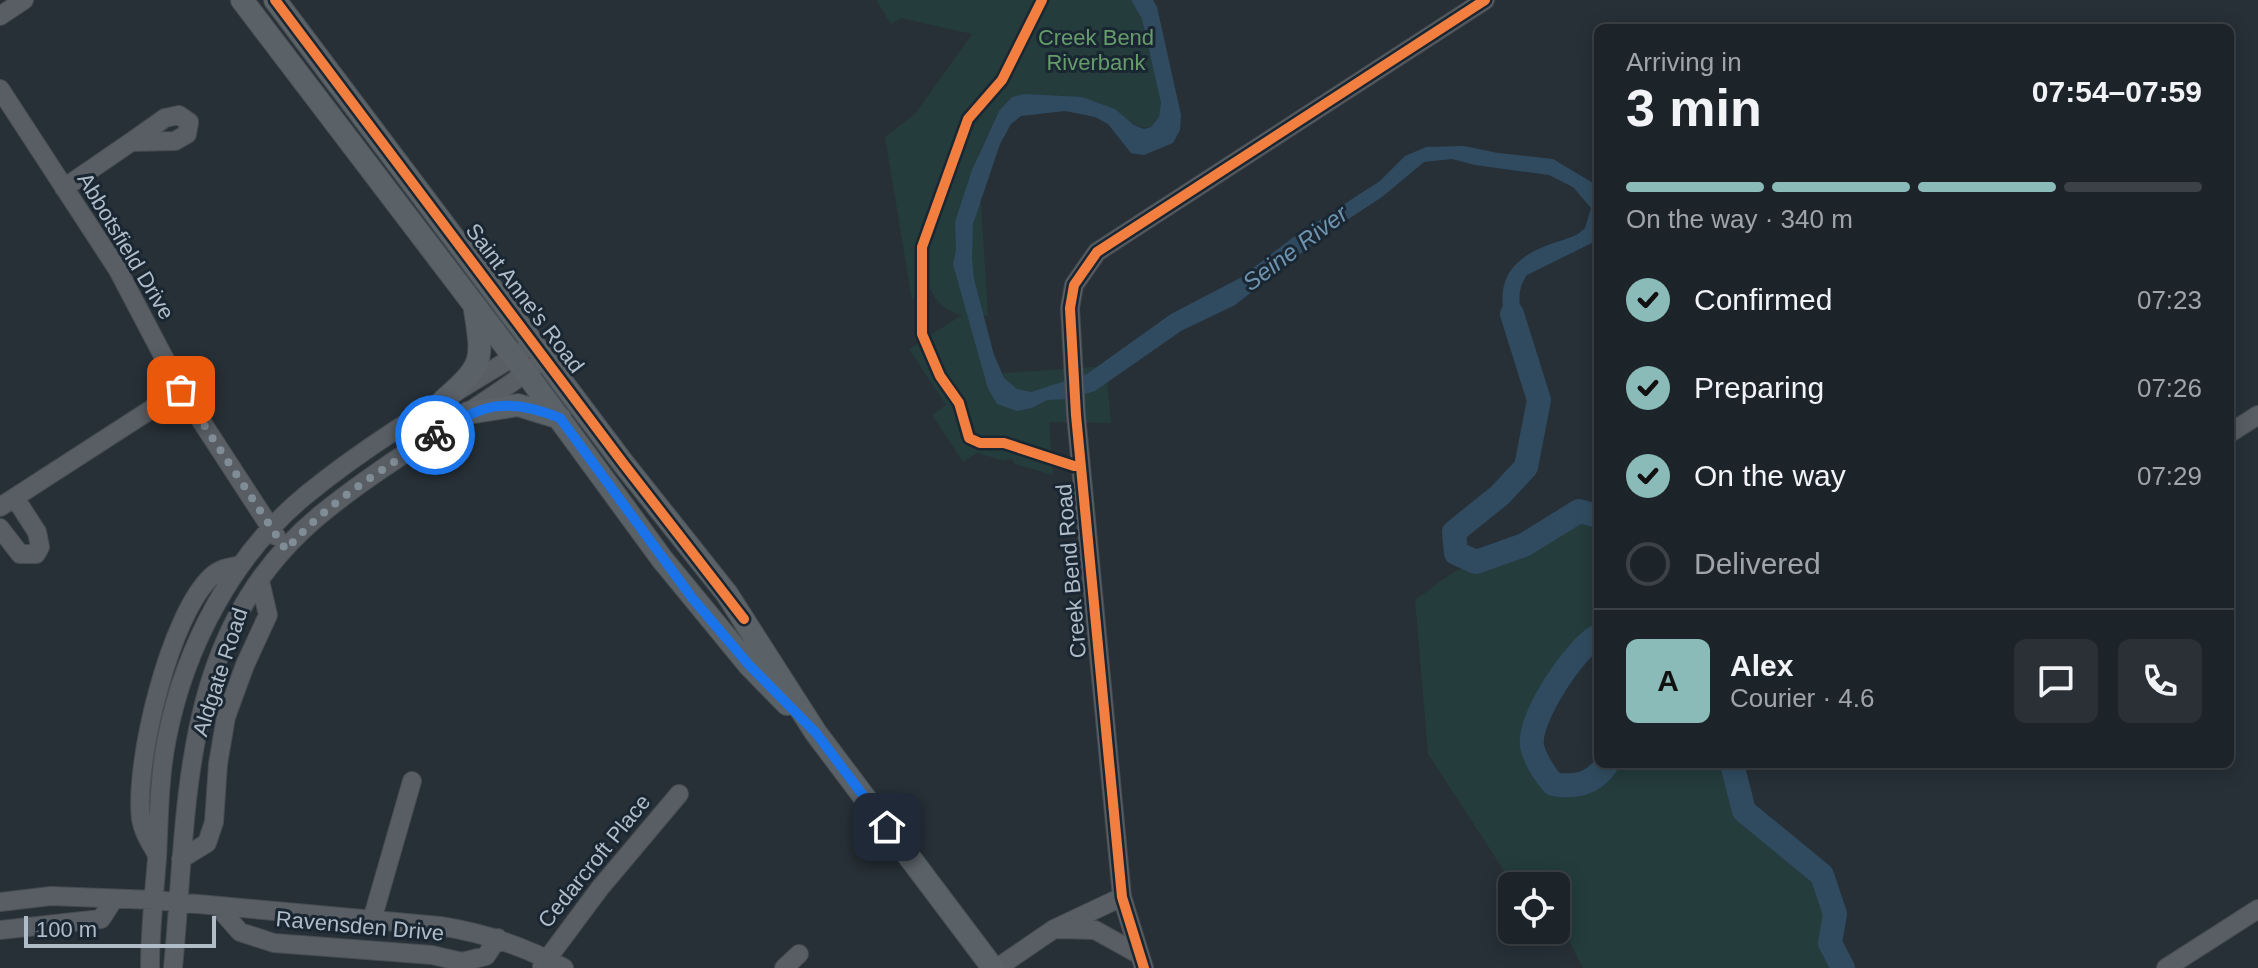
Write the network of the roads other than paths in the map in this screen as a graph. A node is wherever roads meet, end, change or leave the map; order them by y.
1 (24, 0) edge
2 (242, 0) edge
3 (275, 0) edge
4 (1485, 0) edge
5 (0, 16) edge
6 (2, 97) edge
7 (131, 142) dead end
8 (64, 188) junction
9 (474, 305) junction
10 (540, 351) junction
11 (520, 365) junction
12 (181, 390) junction
13 (444, 400) junction
14 (468, 413) junction
15 (2258, 415) edge
16 (560, 418) junction
17 (2234, 430) edge
18 (8, 502) edge
19 (0, 528) edge
20 (271, 529) junction
21 (286, 550) junction
22 (260, 581) junction
23 (816, 733) junction
24 (412, 781) dead end
25 (679, 794) dead end
26 (181, 859) junction
27 (1122, 897) junction
28 (114, 899) junction
29 (154, 900) junction
30 (0, 902) edge
31 (180, 904) junction
32 (218, 907) junction
33 (2258, 909) edge
34 (372, 920) junction
35 (1054, 929) junction
36 (0, 930) edge
37 (498, 938) junction
38 (799, 954) dead end
39 (1142, 961) edge
40 (544, 963) edge
41 (150, 968) edge
42 (173, 968) edge
43 (564, 968) edge
44 (784, 968) edge
45 (995, 968) edge
46 (2166, 968) edge

1 - 5 street
2 - 9 main road, Saint Anne's Road
3 - 10 main road, Saint Anne's Road
4 - 27 street, Creek Bend Road
6 - 8 street, Abbotsfield Drive
7 - 8 street
8 - 12 street, Abbotsfield Drive
9 - 11 main road, Saint Anne's Road
9 - 13 main road
10 - 11 street, Aldgate Road
10 - 23 main road, Saint Anne's Road
11 - 13 street, Aldgate Road
11 - 14 street, Aldgate Road
11 - 16 main road, Saint Anne's Road
12 - 18 street
12 - 20 street, Abbotsfield Drive
13 - 20 street, Aldgate Road
14 - 16 main road
14 - 21 street, Aldgate Road
15 - 17 street
16 - 23 main road, Saint Anne's Road
18 - 19 street
20 - 21 street, Abbotsfield Drive
20 - 29 street, Aldgate Road
21 - 22 street, Aldgate Road
22 - 26 street, Aldgate Road
22 - 26 street, Aldgate Road
23 - 45 main road, Saint Anne's Road
24 - 34 street
25 - 40 street, Cedarcroft Place
26 - 31 street, Aldgate Road
27 - 35 street
27 - 39 street, Creek Bend Road
28 - 29 street, Ravensden Drive
28 - 30 street, Ravensden Drive
28 - 36 street
29 - 31 street, Ravensden Drive
29 - 41 street, Aldgate Road
31 - 32 street, Ravensden Drive
31 - 42 street, Aldgate Road
32 - 34 street, Ravensden Drive
32 - 37 street, Ravensden Drive
33 - 46 street
34 - 37 street, Ravensden Drive
35 - 39 street, Creek Bend Road
35 - 45 street
37 - 40 street, Ravensden Drive
38 - 44 street
40 - 43 street, Ravensden Drive

